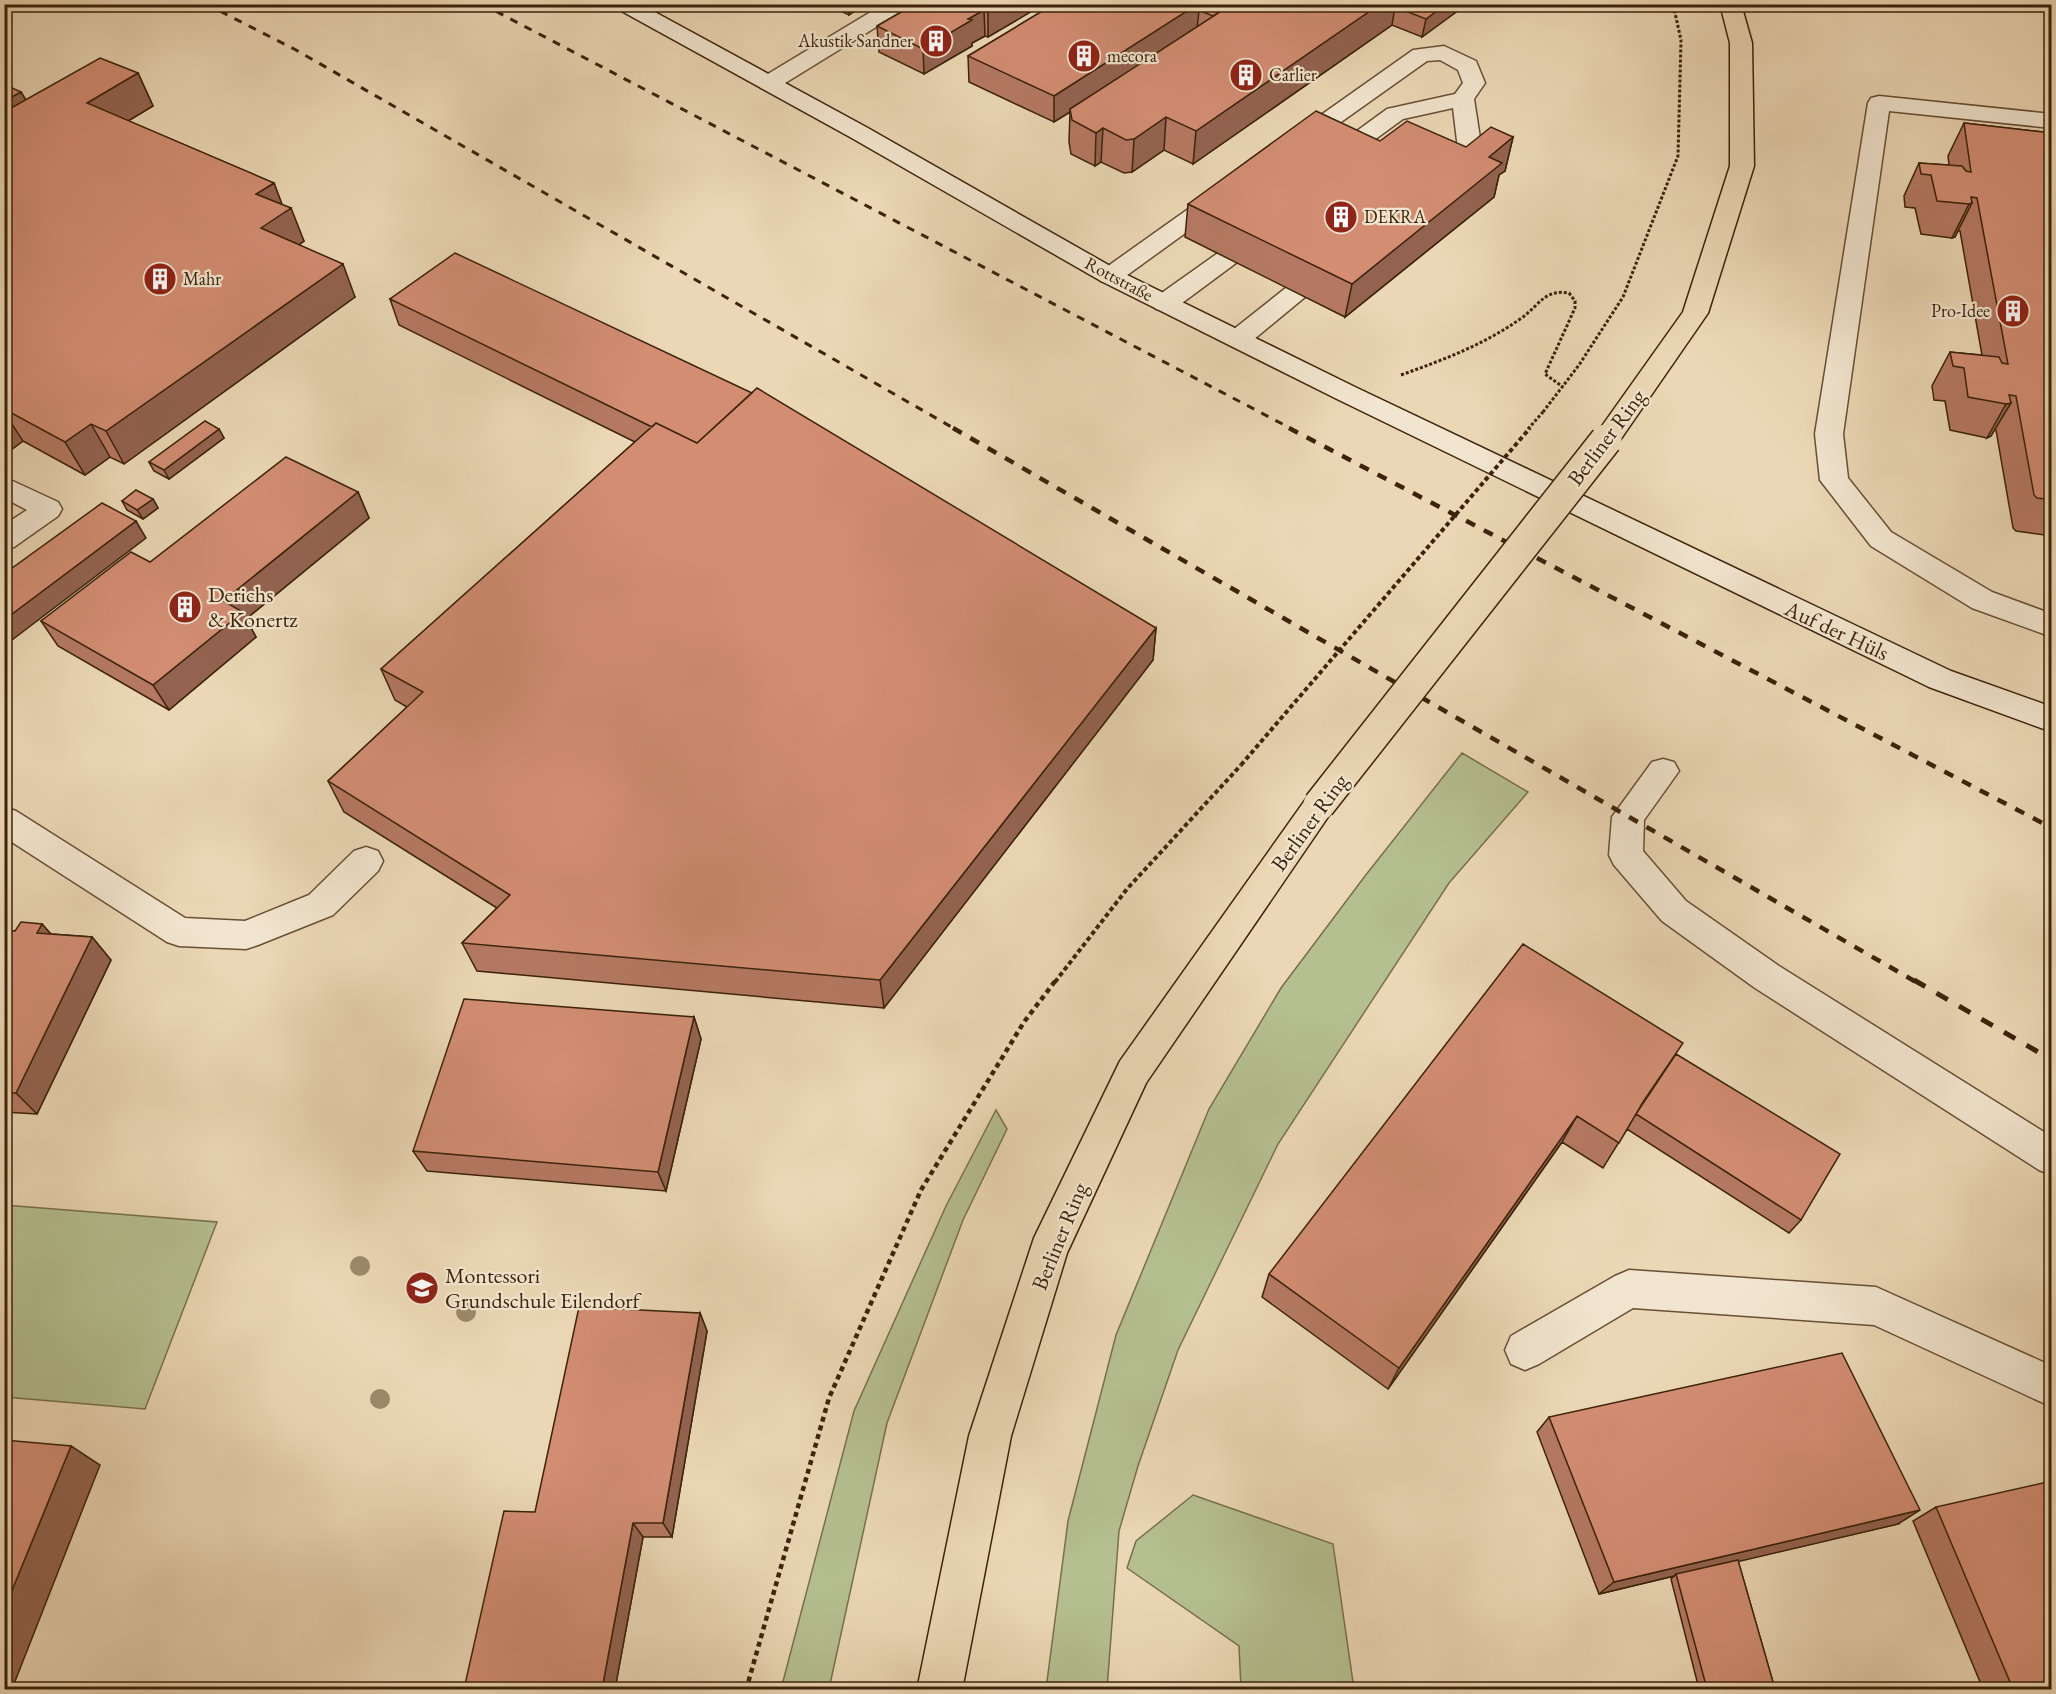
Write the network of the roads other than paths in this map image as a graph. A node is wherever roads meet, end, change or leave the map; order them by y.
1 (623, 4) edge
2 (900, 4) edge
3 (1730, 4) edge
4 (769, 83) junction
5 (1463, 99) junction
6 (2052, 121) edge
7 (1279, 156) edge
8 (1345, 161) edge
9 (1432, 168) edge
10 (1242, 182) edge
11 (1218, 253) edge
12 (1110, 276) junction
13 (1285, 286) edge
14 (1156, 299) junction
15 (1226, 333) junction
16 (4, 486) edge
17 (1628, 529) joint
18 (4, 540) edge
19 (2052, 626) edge
20 (2052, 720) edge
21 (1663, 771) dead end
22 (4, 820) edge
23 (366, 861) dead end
24 (2052, 1158) edge
25 (1525, 1350) dead end
26 (2052, 1386) edge
27 (939, 1689) edge

1 - 4 street, Rottstraße
2 - 4 street
3 - 27 main road, Berliner Ring, bridge
4 - 12 street, Rottstraße
5 - 7 street
5 - 8 street
5 - 9 street
6 - 19 street
10 - 12 street
11 - 14 street
12 - 14 street, Rottstraße
13 - 15 street
14 - 15 street, Rottstraße
15 - 17 street, Rottstraße
16 - 18 street
17 - 20 street, Auf der Hüls
21 - 24 street
22 - 23 street
25 - 26 street

